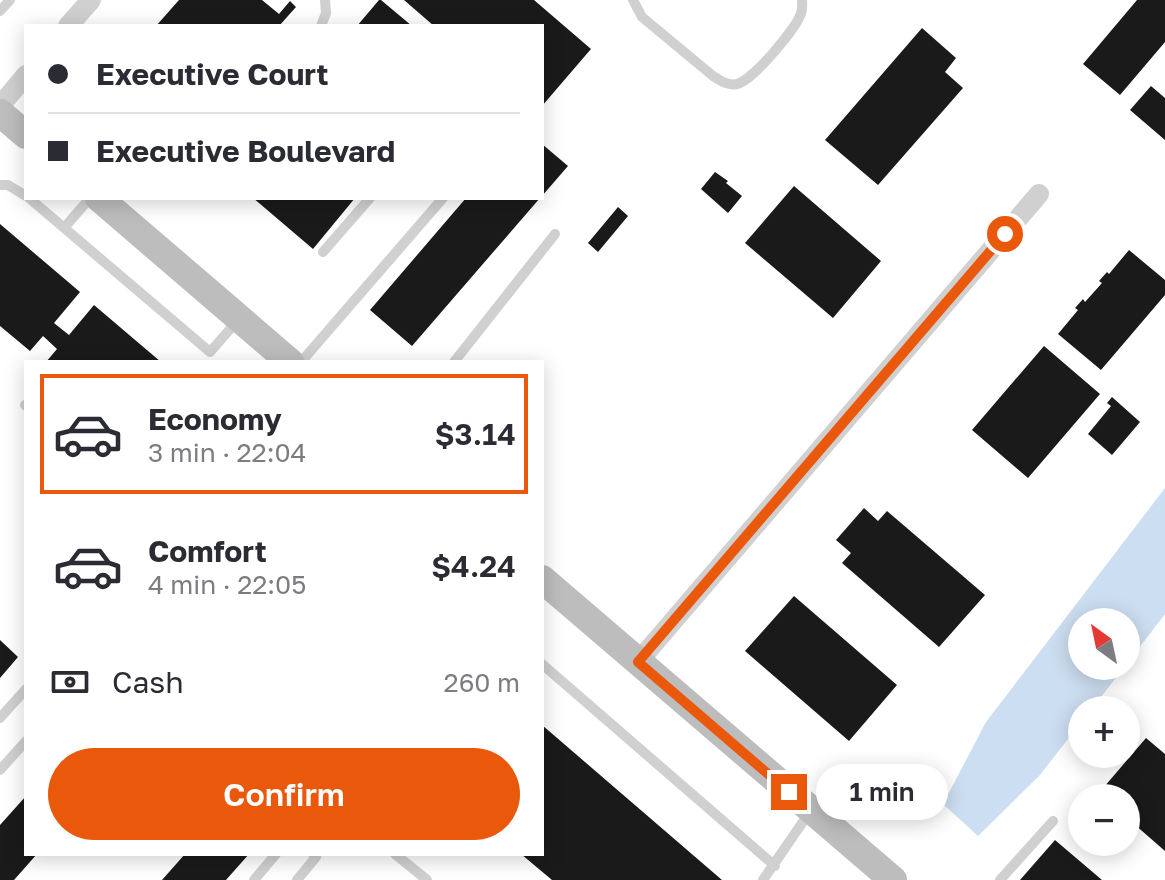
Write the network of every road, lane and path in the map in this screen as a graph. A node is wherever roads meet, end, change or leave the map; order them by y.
1 (10, 0) edge
2 (91, 0) edge
3 (325, 0) edge
4 (633, 0) edge
5 (802, 0) edge
6 (0, 11) edge
7 (70, 24) edge
8 (322, 24) edge
9 (24, 77) edge
10 (0, 106) edge
11 (0, 113) edge
12 (24, 133) edge
13 (0, 185) edge
14 (1039, 194) dead end
15 (24, 195) edge
16 (31, 200) edge
17 (88, 200) edge
18 (101, 200) edge
19 (368, 200) edge
20 (441, 200) edge
21 (64, 228) junction
22 (555, 234) dead end
23 (323, 252) dead end
24 (239, 319) junction
25 (209, 357) edge
26 (288, 360) edge
27 (303, 360) edge
28 (456, 360) edge
29 (544, 581) edge
30 (638, 662) junction
31 (544, 666) edge
32 (24, 691) edge
33 (0, 718) edge
34 (24, 743) edge
35 (0, 770) edge
36 (811, 810) junction
37 (1053, 821) dead end
38 (274, 856) edge
39 (315, 856) edge
40 (397, 856) edge
41 (775, 866) junction
42 (254, 880) edge
43 (297, 880) edge
44 (427, 880) edge
45 (763, 880) edge
46 (893, 880) edge
47 (1000, 880) edge

1 - 6 lane
2 - 7 street
3 - 8 lane
4 - 5 lane
9 - 10 street
11 - 12 street
13 - 15 lane
14 - 30 street
16 - 21 lane
17 - 21 lane
18 - 24 street
19 - 23 lane
20 - 27 lane
21 - 25 lane
22 - 28 lane
24 - 25 lane
24 - 26 street
29 - 30 street
30 - 36 street
31 - 41 lane
32 - 33 lane
34 - 35 lane
36 - 41 lane
36 - 46 street
37 - 47 lane
38 - 42 lane
39 - 43 lane
40 - 44 lane
41 - 45 lane

